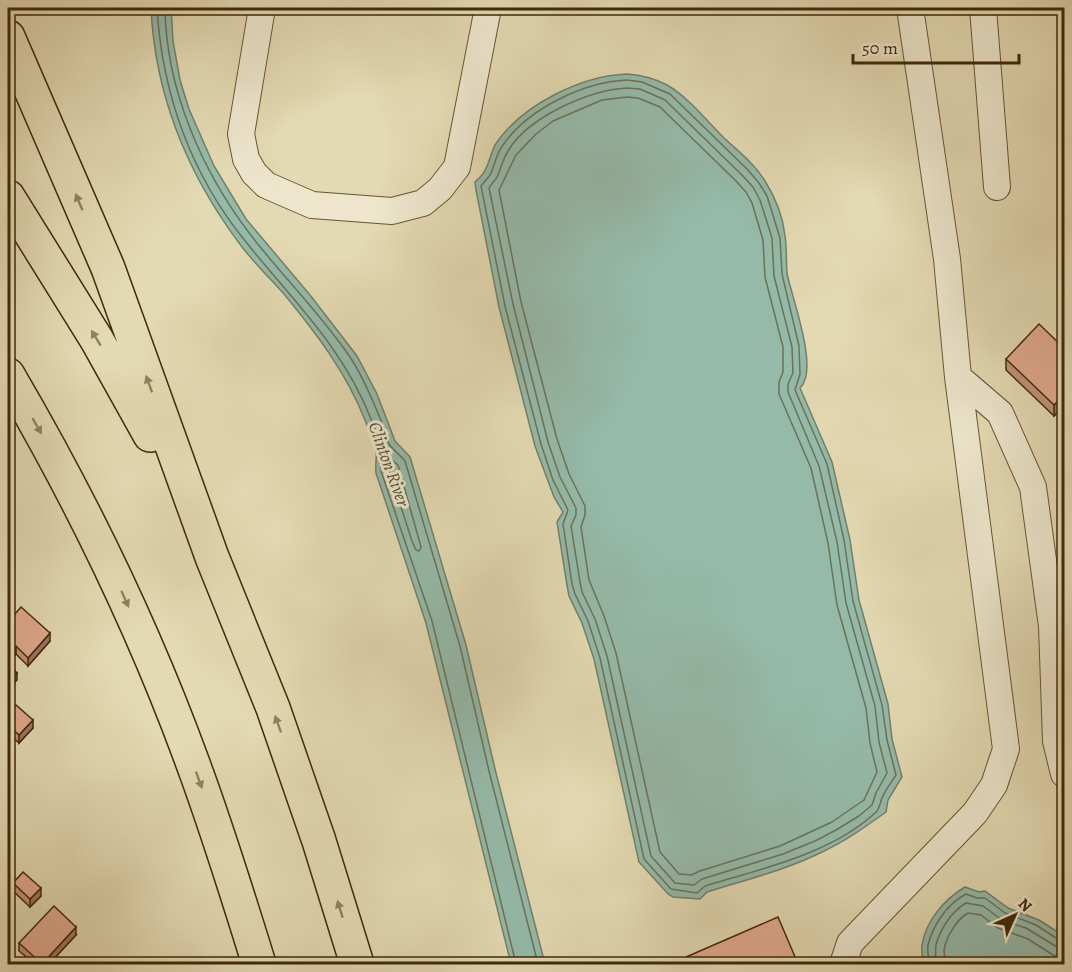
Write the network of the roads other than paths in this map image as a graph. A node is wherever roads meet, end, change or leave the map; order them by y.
1 (262, 8) edge
2 (488, 8) edge
3 (909, 8) edge
4 (983, 8) edge
5 (8, 37) edge
6 (997, 187) dead end
7 (8, 197) edge
8 (8, 375) edge
9 (958, 377) junction
10 (212, 557) junction
11 (1055, 586) edge
12 (1065, 774) edge
13 (259, 964) edge
14 (357, 964) edge
15 (843, 964) edge

1 - 2 lane
3 - 9 lane
4 - 6 lane
10 -> 5 highway
10 -> 7 highway
8 -> 13 highway
9 - 11 lane
9 - 15 lane
14 -> 10 highway
11 - 12 lane

